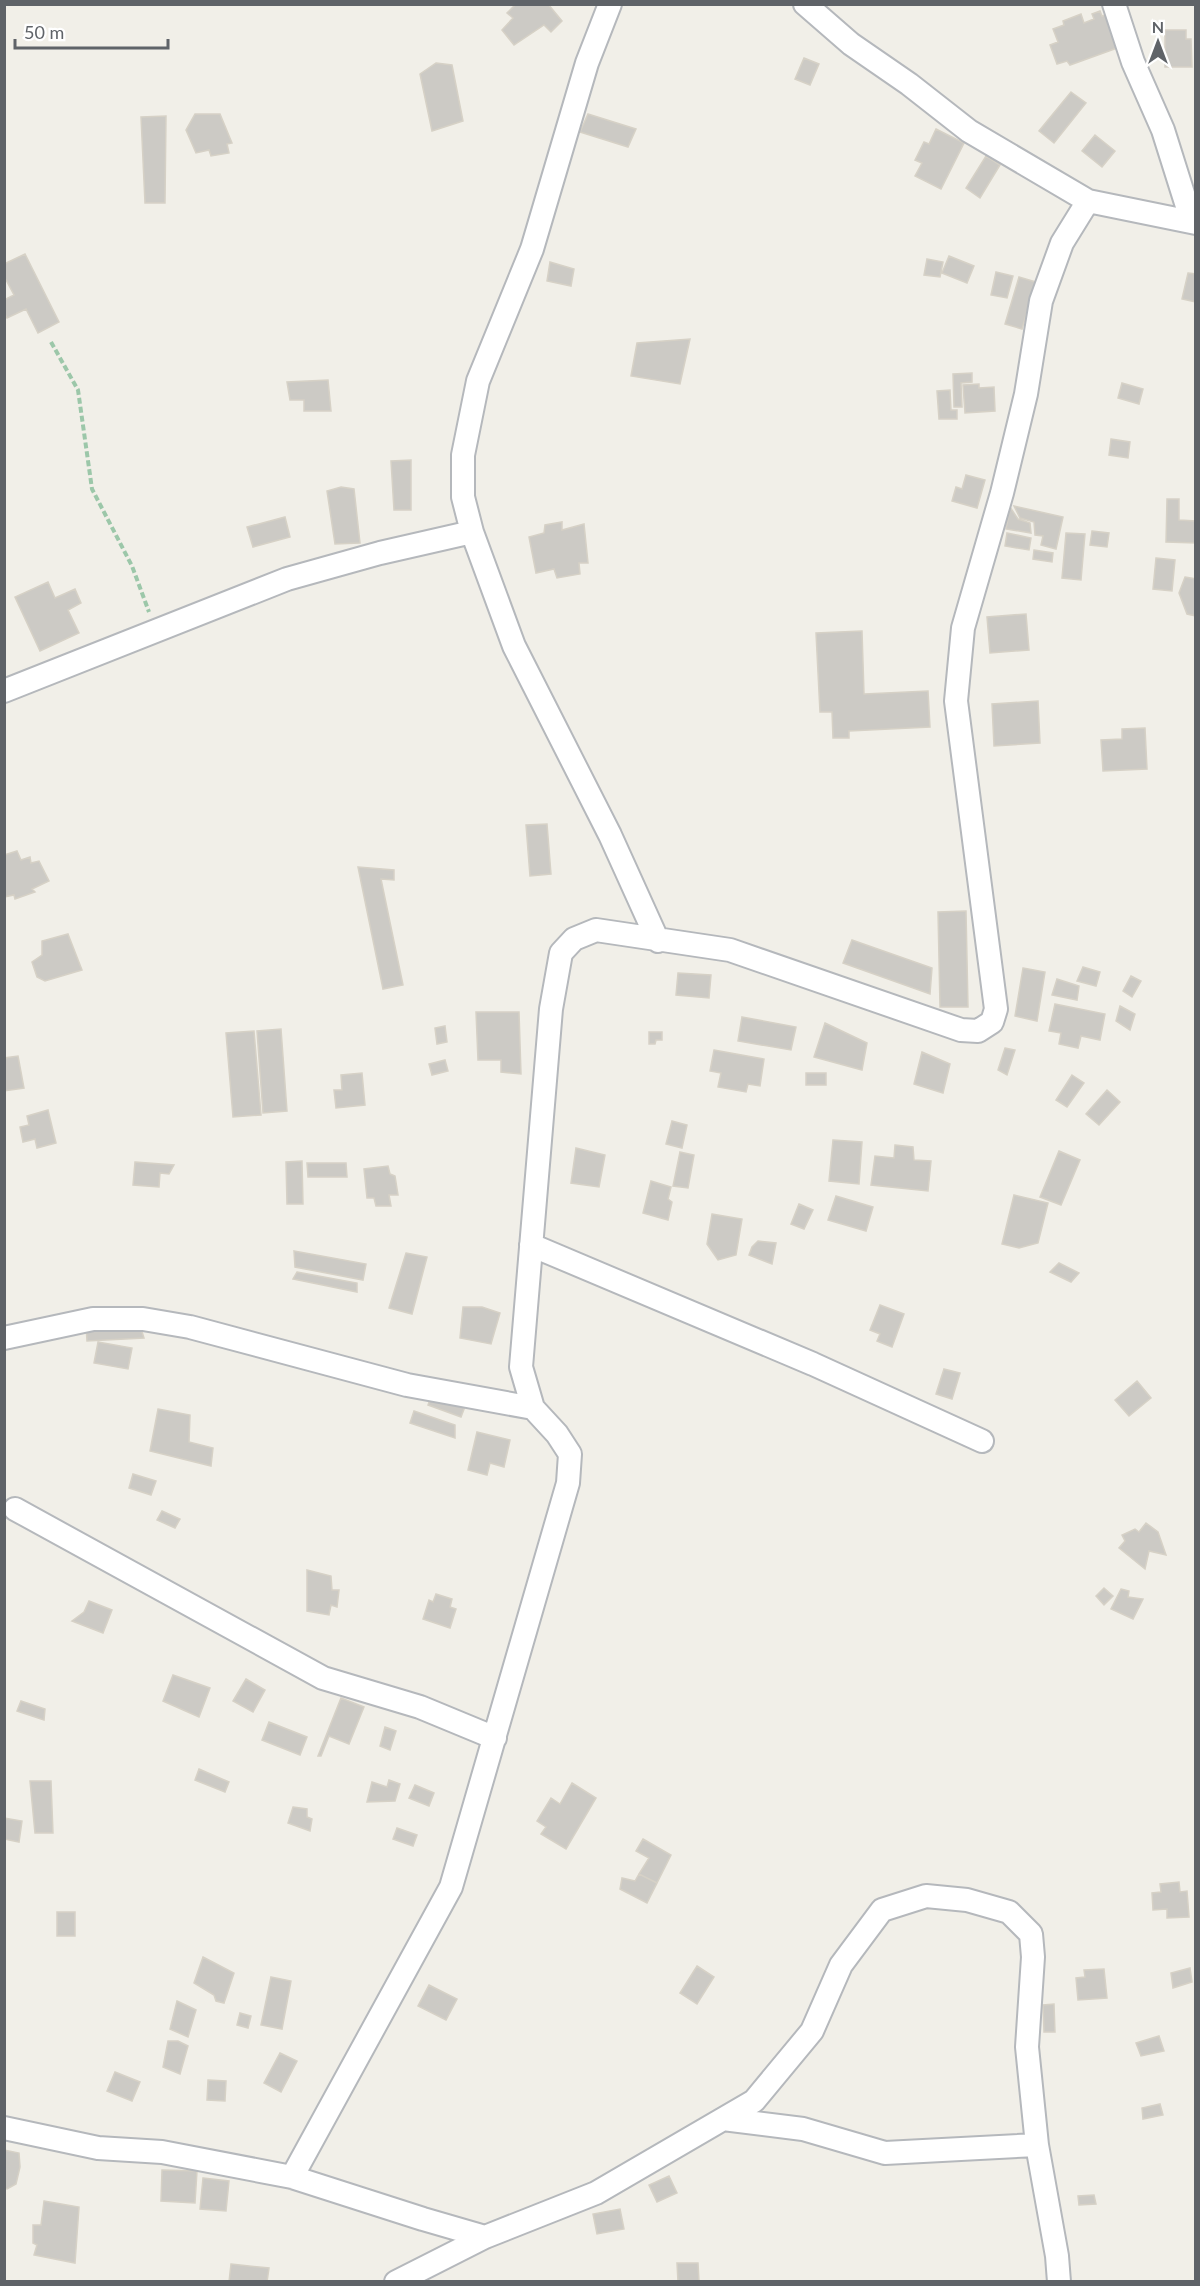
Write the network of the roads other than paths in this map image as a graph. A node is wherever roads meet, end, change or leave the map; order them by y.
1 (610, 4) edge
2 (805, 4) edge
3 (1114, 4) edge
4 (1088, 201) junction
5 (1194, 223) edge
6 (472, 532) junction
7 (4, 690) edge
8 (658, 941) junction
9 (531, 1245) junction
10 (4, 1338) edge
11 (532, 1408) junction
12 (982, 1441) dead end
13 (15, 1509) dead end
14 (495, 1738) junction
15 (723, 2119) junction
16 (4, 2128) edge
17 (1037, 2145) junction
18 (292, 2177) junction
19 (485, 2237) junction
20 (396, 2282) edge
21 (1059, 2282) edge

1 - 6 street
2 - 4 street
3 - 5 street
4 - 5 street
4 - 8 street
6 - 7 street
6 - 8 street
8 - 9 street
9 - 11 street
9 - 12 street
10 - 11 street
11 - 14 street
13 - 14 street
14 - 18 street
15 - 17 street
15 - 17 street
15 - 19 street
16 - 18 street
17 - 21 street
18 - 19 street
19 - 20 street

